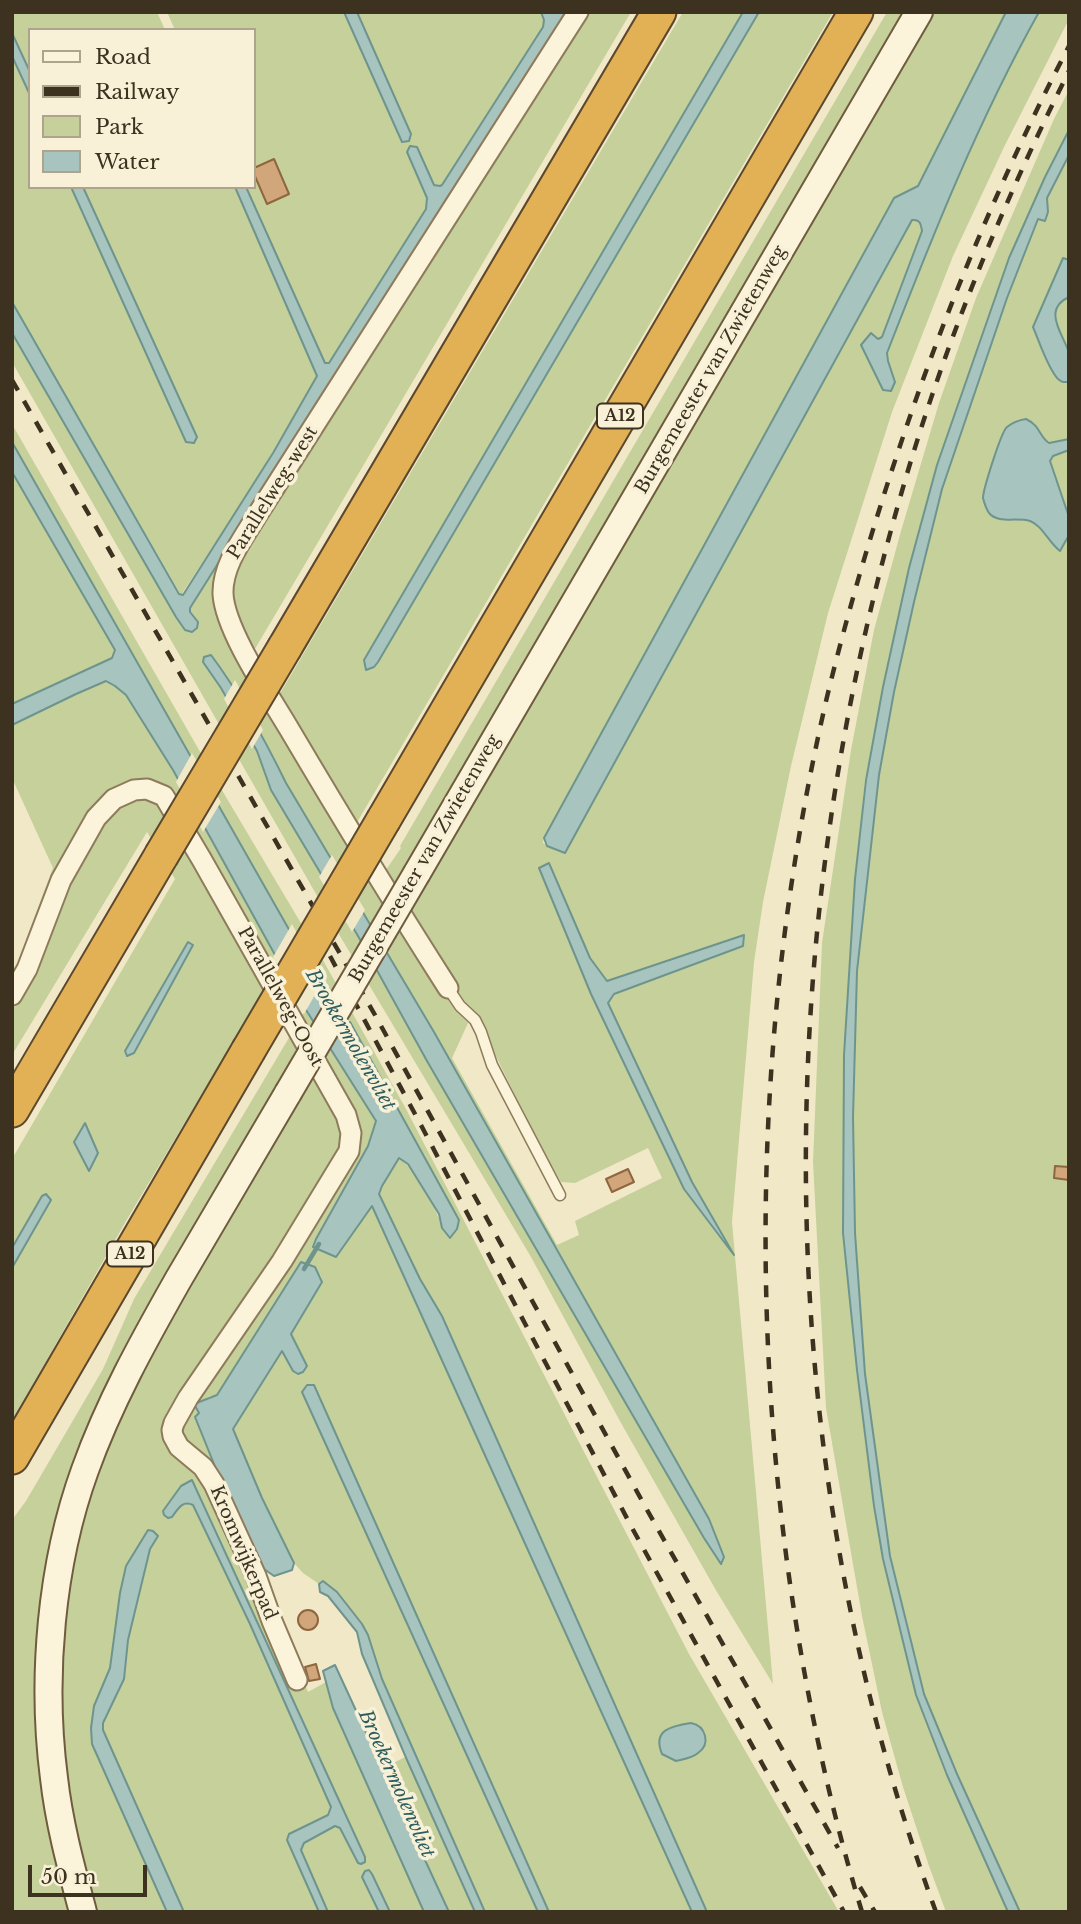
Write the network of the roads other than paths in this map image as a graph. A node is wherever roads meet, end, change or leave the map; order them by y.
1 (578, 12) edge
2 (659, 12) edge
3 (856, 12) edge
4 (919, 12) edge
5 (447, 988) joint
6 (12, 995) edge
7 (12, 1110) edge
8 (560, 1195) dead end
9 (173, 1436) joint
10 (12, 1457) edge
11 (297, 1680) dead end
12 (83, 1912) edge

1 - 5 street, Parallelweg-west
2 - 7 highway, bridge
3 - 10 highway, A12, bridge
4 - 12 main road, Burgemeester van Zwietenweg, bridge
5 - 8 lane
6 - 9 street, Parallelweg-Oost
9 - 11 street, Kromwijkerpad

